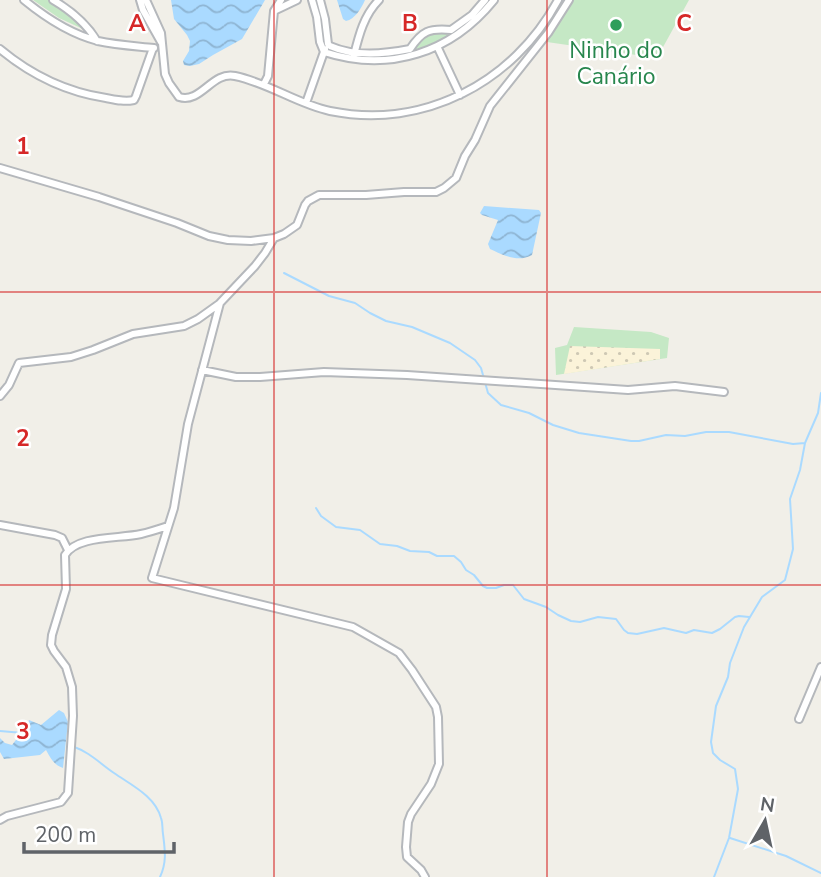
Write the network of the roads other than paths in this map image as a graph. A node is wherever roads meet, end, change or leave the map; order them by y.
1 (24, 0) edge
2 (53, 0) edge
3 (134, 0) edge
4 (140, 0) edge
5 (146, 0) edge
6 (281, 0) edge
7 (297, 0) edge
8 (312, 0) edge
9 (320, 0) edge
10 (379, 0) edge
11 (485, 0) edge
12 (494, 0) edge
13 (569, 0) edge
14 (555, 1) edge
15 (62, 2) edge
16 (143, 10) junction
17 (274, 11) junction
18 (453, 34) junction
19 (97, 41) junction
20 (328, 44) junction
21 (162, 46) junction
22 (437, 46) junction
23 (153, 48) junction
24 (0, 49) edge
25 (324, 52) junction
26 (411, 52) junction
27 (354, 56) junction
28 (264, 84) junction
29 (460, 95) junction
30 (306, 103) junction
31 (0, 168) edge
32 (274, 238) junction
33 (220, 303) junction
34 (202, 370) junction
35 (724, 392) dead end
36 (0, 396) edge
37 (0, 525) edge
38 (168, 526) junction
39 (68, 550) junction
40 (821, 667) edge
41 (799, 719) dead end
42 (0, 820) edge
43 (425, 877) edge

1 - 19 street
2 - 15 street
3 - 16 street
4 - 16 street
5 - 21 street
6 - 17 street
7 - 17 street
8 - 25 street
9 - 20 street
10 - 27 street
11 - 18 street
12 - 18 street
13 - 32 street
14 - 29 street
15 - 19 street
16 - 21 street
17 - 28 street
18 - 22 street
18 - 26 street
19 - 23 street
20 - 25 street
20 - 27 street
21 - 23 street
21 - 28 street
22 - 26 street
22 - 29 street
23 - 24 street
25 - 27 street
25 - 30 street
26 - 27 street
28 - 30 street
29 - 30 street
31 - 32 street
32 - 33 street
33 - 34 street
33 - 36 street
34 - 35 street
34 - 38 street
37 - 39 street
38 - 39 street
38 - 43 street
39 - 42 street
40 - 41 street

